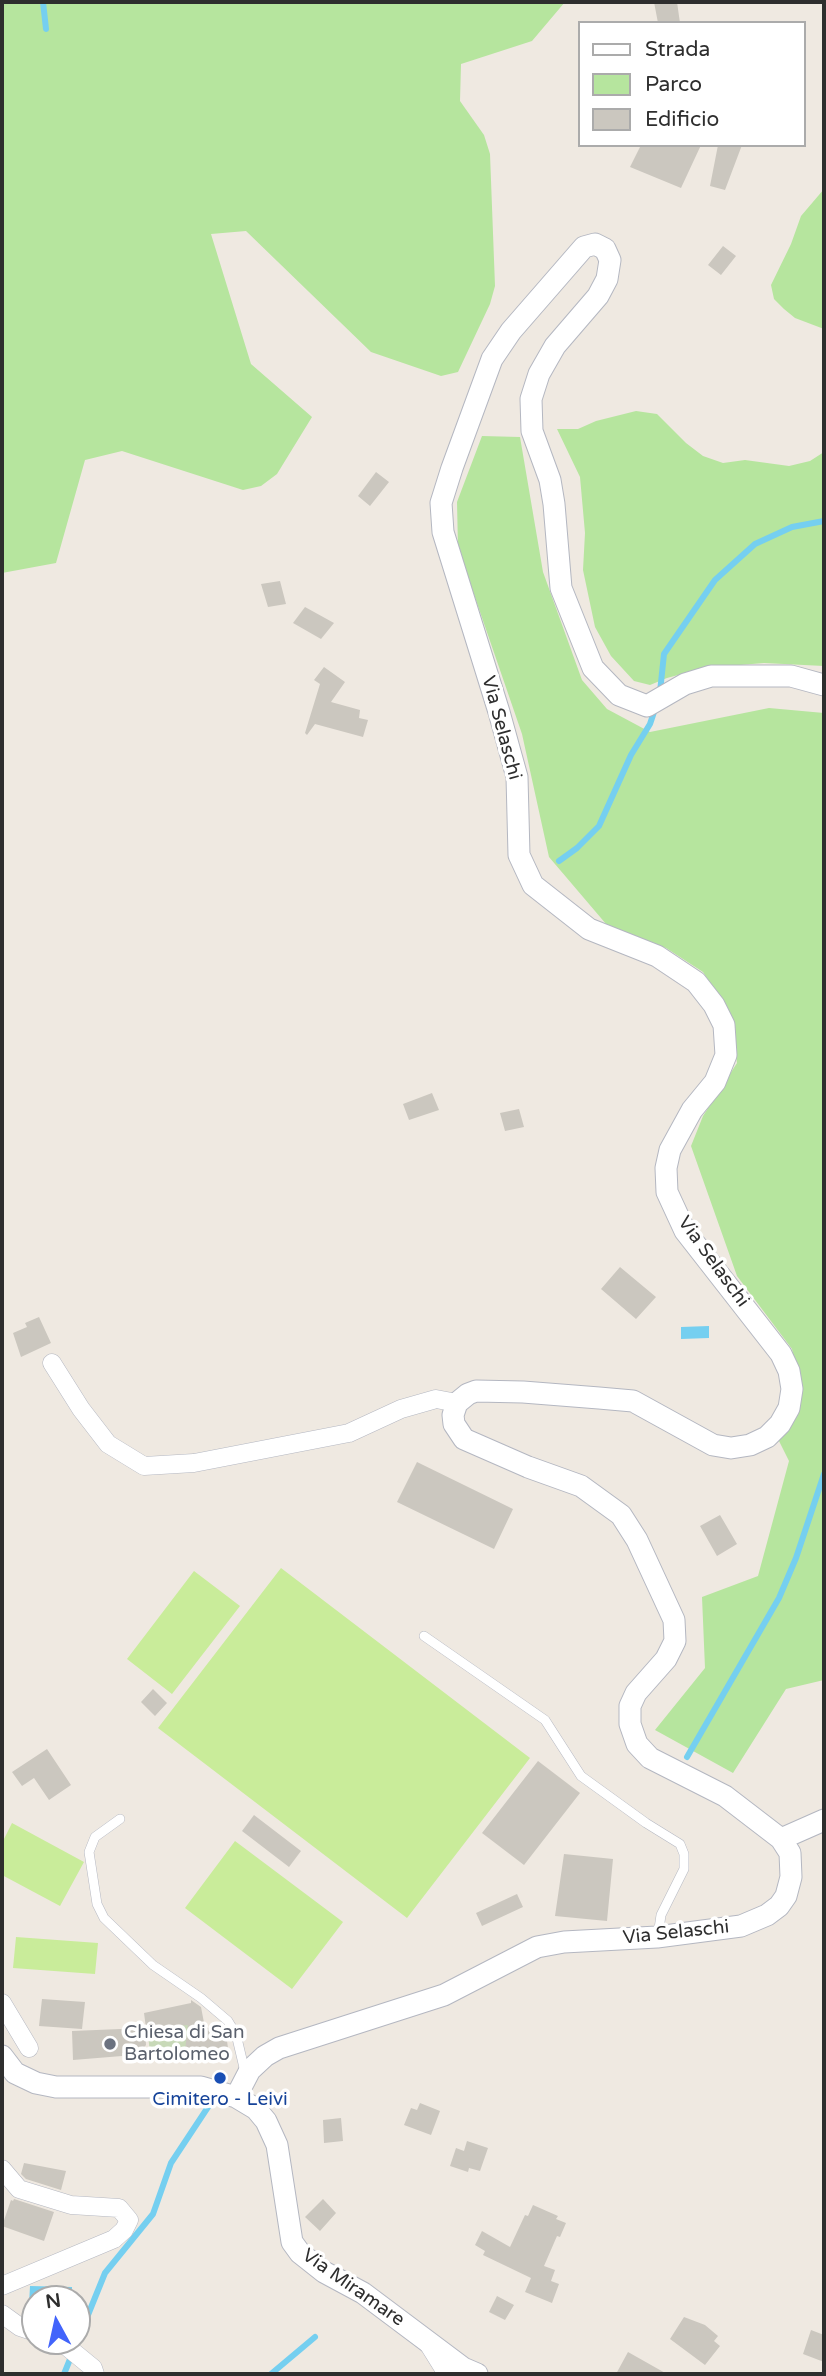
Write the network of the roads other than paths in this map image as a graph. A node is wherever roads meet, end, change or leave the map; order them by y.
1 (824, 685) edge
2 (52, 1363) dead end
3 (457, 1403) junction
4 (424, 1636) dead end
5 (120, 1819) dead end
6 (824, 1819) edge
7 (781, 1839) junction
8 (657, 1937) junction
9 (2, 2003) edge
10 (29, 2048) dead end
11 (2, 2056) edge
12 (247, 2077) junction
13 (236, 2097) junction
14 (2, 2169) edge
15 (2, 2286) edge
16 (2, 2315) edge
17 (21, 2327) edge
18 (425, 2339) junction
19 (77, 2355) edge
20 (95, 2374) edge
21 (447, 2374) edge
22 (477, 2374) edge

1 - 3 street, Via Selaschi
2 - 3 street
3 - 7 street
4 - 8 lane
5 - 12 lane
6 - 7 street
7 - 8 street, Via Selaschi
8 - 12 street, Via Selaschi
9 - 10 street
11 - 13 street, Via Miramare
12 - 13 street, Via Selaschi
13 - 18 street, Via Miramare
14 - 15 street
16 - 17 street
18 - 21 street
18 - 22 street, Via Miramare
19 - 20 street

